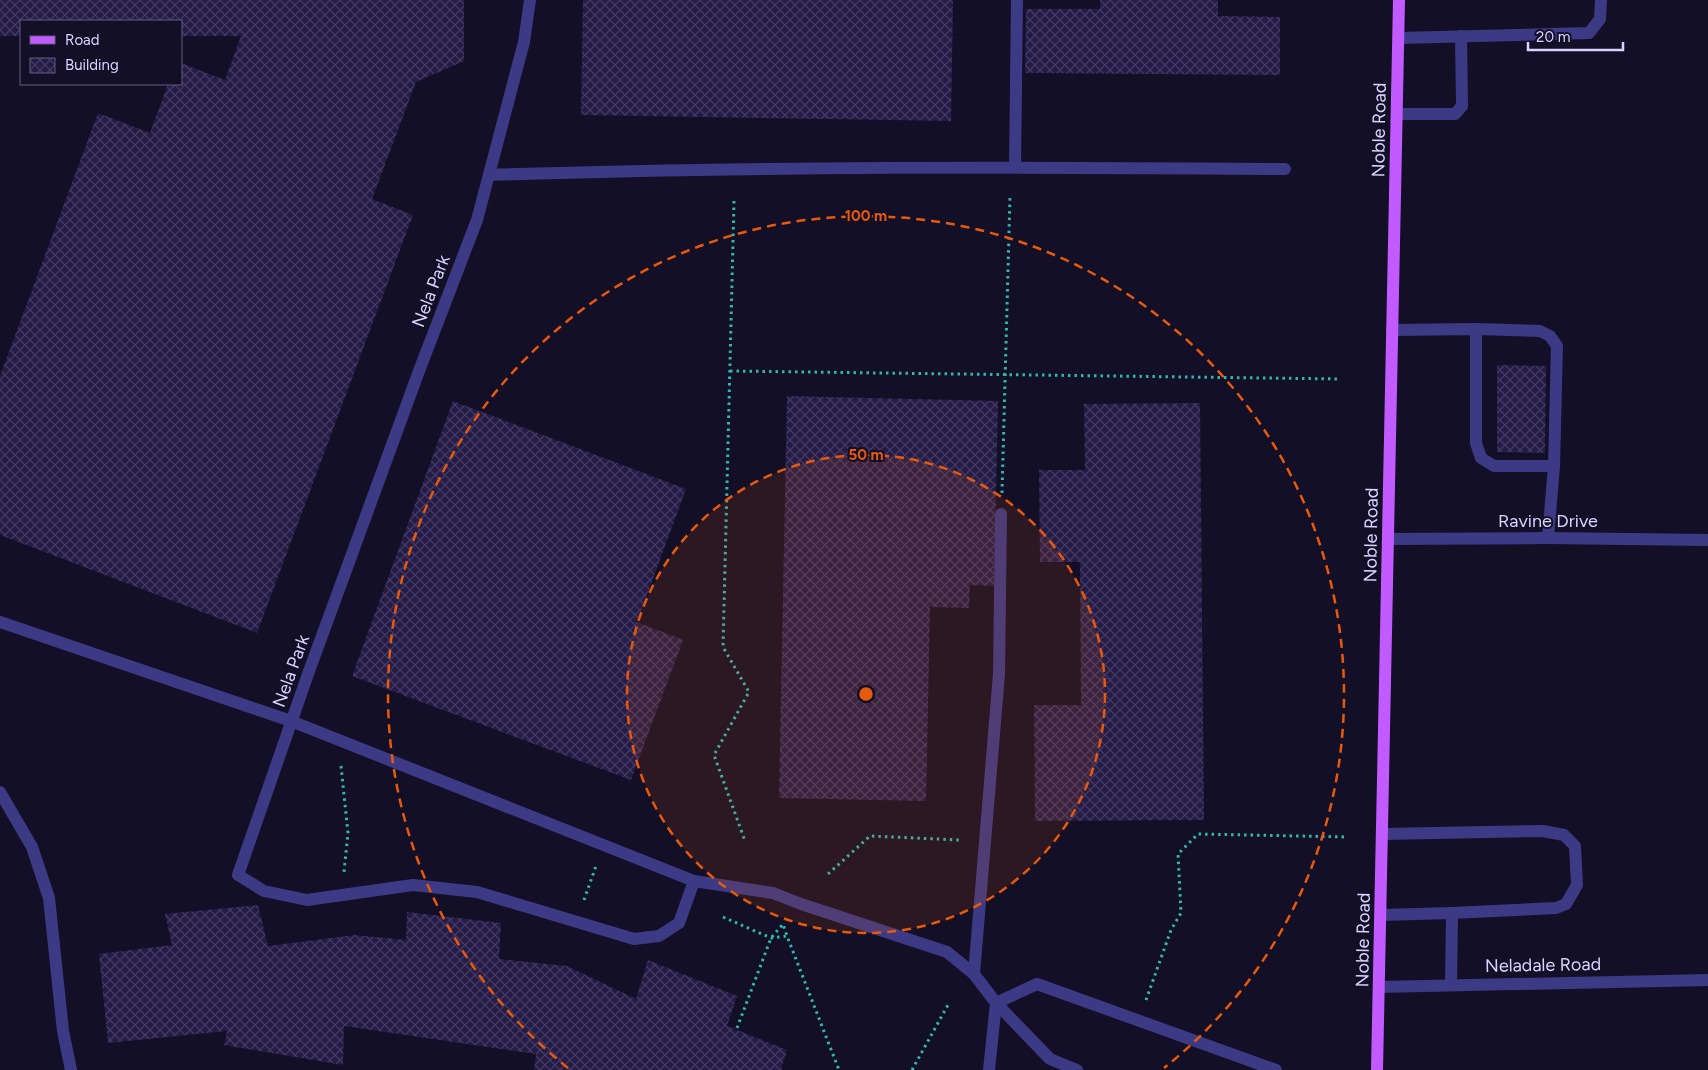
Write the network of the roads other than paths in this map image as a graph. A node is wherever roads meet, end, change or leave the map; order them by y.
1 (530, 0) edge
2 (1018, 0) edge
3 (1399, 0) edge
4 (1601, 0) edge
5 (1461, 36) junction
6 (1398, 38) junction
7 (1396, 114) junction
8 (1015, 167) junction
9 (1285, 169) dead end
10 (489, 175) junction
11 (1476, 329) junction
12 (1392, 330) junction
13 (1554, 466) junction
14 (1001, 514) road end
15 (1548, 538) junction
16 (1388, 539) junction
17 (1708, 540) edge
18 (0, 622) edge
19 (291, 721) junction
20 (0, 792) edge
21 (1382, 834) junction
22 (694, 881) junction
23 (1452, 913) junction
24 (1381, 915) junction
25 (974, 974) junction
26 (1708, 980) edge
27 (1451, 984) junction
28 (1379, 986) junction
29 (996, 1002) junction
30 (71, 1070) edge
31 (989, 1070) edge
32 (1077, 1070) edge
33 (1276, 1070) edge
34 (1377, 1070) edge

1 - 10 street, Nela Park
2 - 8 street
3 - 6 main road, Noble Road
4 - 5 street
5 - 6 street
5 - 7 street
6 - 7 main road, Noble Road
7 - 12 main road, Noble Road
8 - 9 street
8 - 10 street
10 - 19 street, Nela Park
11 - 12 street
11 - 13 street
11 - 13 street
12 - 16 main road, Noble Road
13 - 15 street
14 - 25 street
15 - 16 street, Ravine Drive
15 - 17 street, Ravine Drive
16 - 21 main road, Noble Road
18 - 19 street
19 - 22 street
19 - 22 street, Nela Park
20 - 30 street
21 - 23 street
21 - 24 main road, Noble Road
22 - 25 street
23 - 24 street
23 - 27 street
24 - 28 main road, Noble Road
25 - 29 street
26 - 27 street, Neladale Road
27 - 28 street, Neladale Road
28 - 34 main road, Noble Road
29 - 31 street
29 - 32 street
29 - 33 street

